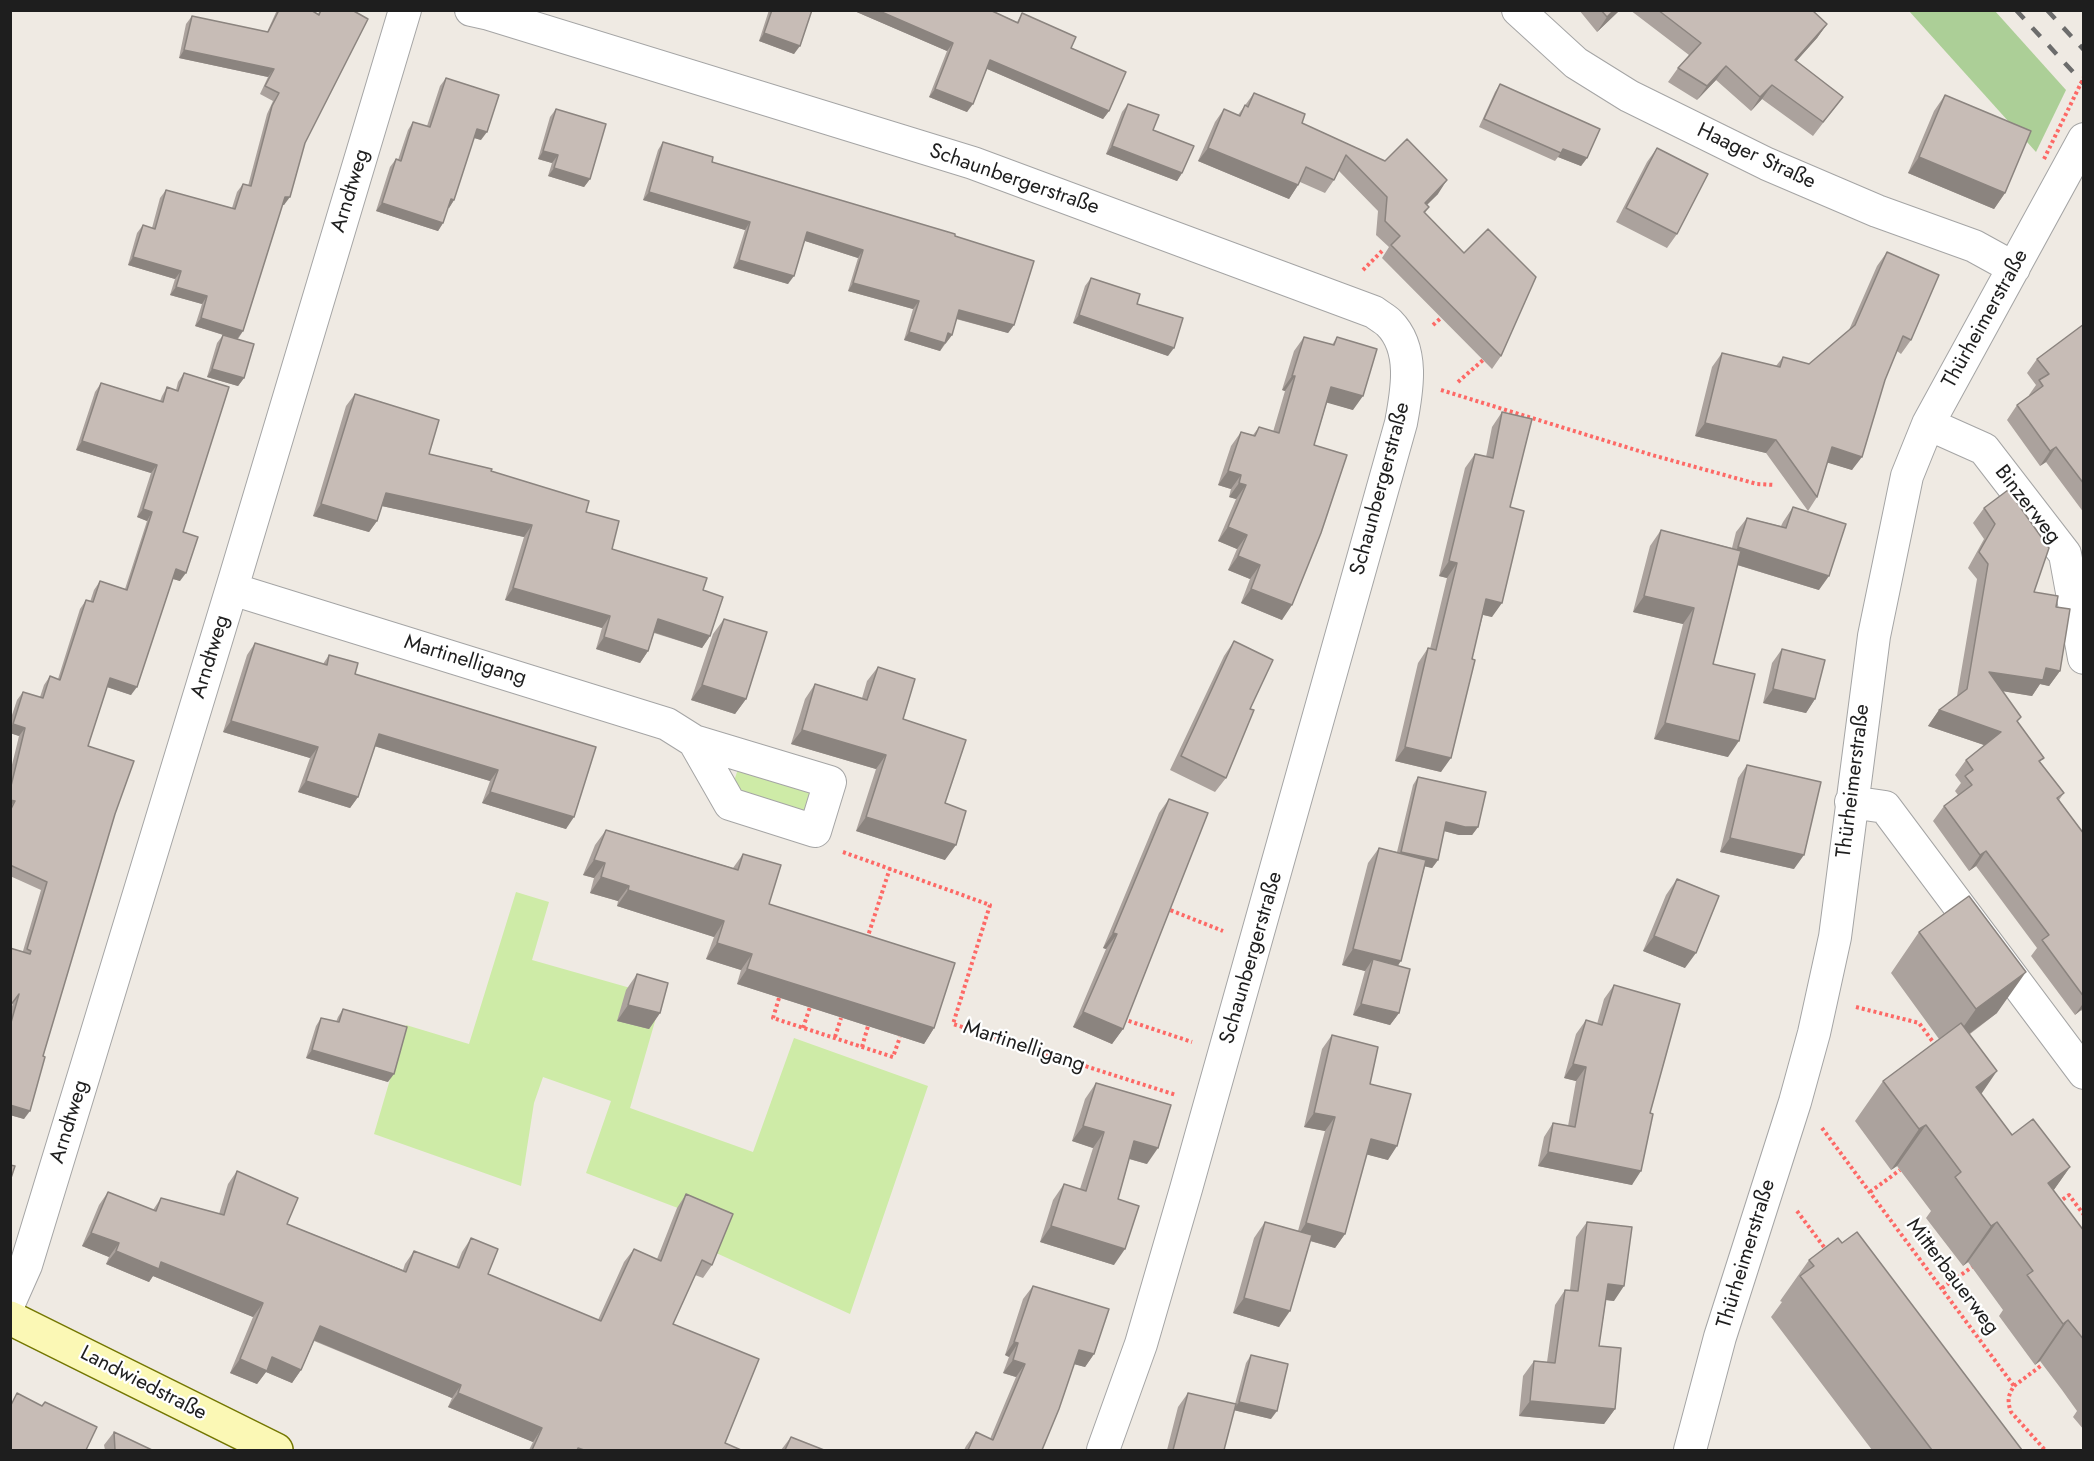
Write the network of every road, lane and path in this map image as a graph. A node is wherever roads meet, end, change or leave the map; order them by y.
1 (405, 10) edge
2 (471, 10) edge
3 (1518, 10) edge
4 (2084, 76) edge
5 (2084, 139) edge
6 (2053, 170) junction
7 (1382, 251) dead end
8 (2014, 268) junction
9 (1358, 276) dead end
10 (1441, 318) dead end
11 (1432, 326) dead end
12 (1483, 360) dead end
13 (1407, 380) junction
14 (1458, 382) dead end
15 (1928, 424) junction
16 (1775, 485) dead end
17 (232, 589) junction
18 (2084, 658) edge
19 (694, 741) junction
20 (1851, 802) junction
21 (815, 831) junction
22 (890, 868) junction
23 (1164, 908) edge
24 (1227, 933) dead end
25 (866, 942) edge
26 (779, 998) edge
27 (1849, 1005) dead end
28 (810, 1008) edge
29 (841, 1018) edge
30 (1123, 1019) edge
31 (868, 1026) edge
32 (803, 1028) junction
33 (900, 1036) edge
34 (834, 1037) junction
35 (1196, 1043) dead end
36 (862, 1047) junction
37 (1938, 1049) edge
38 (2084, 1073) edge
39 (1210, 1106) junction
40 (1819, 1123) dead end
41 (1900, 1170) dead end
42 (1870, 1192) junction
43 (1792, 1204) dead end
44 (2050, 1209) edge
45 (2084, 1215) edge
46 (1833, 1259) edge
47 (1980, 1261) edge
48 (1942, 1288) junction
49 (10, 1301) edge
50 (10, 1318) edge
51 (2043, 1365) dead end
52 (2014, 1386) junction
53 (276, 1450) edge
54 (1103, 1450) edge
55 (1690, 1450) edge
56 (2045, 1450) edge

1 - 17 street, Arndtweg
2 - 13 street, Schaunbergerstraße
3 - 8 street, Haager Straße
4 - 6 path, bridge
5 - 6 street, Thürheimerstraße
6 - 8 street, Thürheimerstraße
7 - 9 path
8 - 15 street, Thürheimerstraße
10 - 11 path
12 - 14 path
13 - 16 path
13 - 39 street, Schaunbergerstraße
15 - 18 street, Binzerweg
15 - 20 street, Thürheimerstraße
17 - 19 street, Martinelligang
17 - 49 street, Arndtweg
19 - 21 street, Martinelligang
19 - 21 street, Martinelligang
20 - 38 street
20 - 55 street, Thürheimerstraße
21 - 22 path, Martinelligang
22 - 25 path
22 - 39 path, Martinelligang
23 - 24 path
26 - 32 path
27 - 37 path
28 - 32 path
29 - 34 path
30 - 35 path
31 - 36 path
32 - 34 path
33 - 36 path
34 - 36 path
39 - 54 street, Schaunbergerstraße
40 - 42 path, Mitterbauerweg
41 - 42 path
42 - 48 path, Mitterbauerweg
43 - 46 path
44 - 45 path
47 - 48 path
48 - 52 path, Mitterbauerweg
50 - 53 main road, Landwiedstraße
51 - 52 path
52 - 56 path

